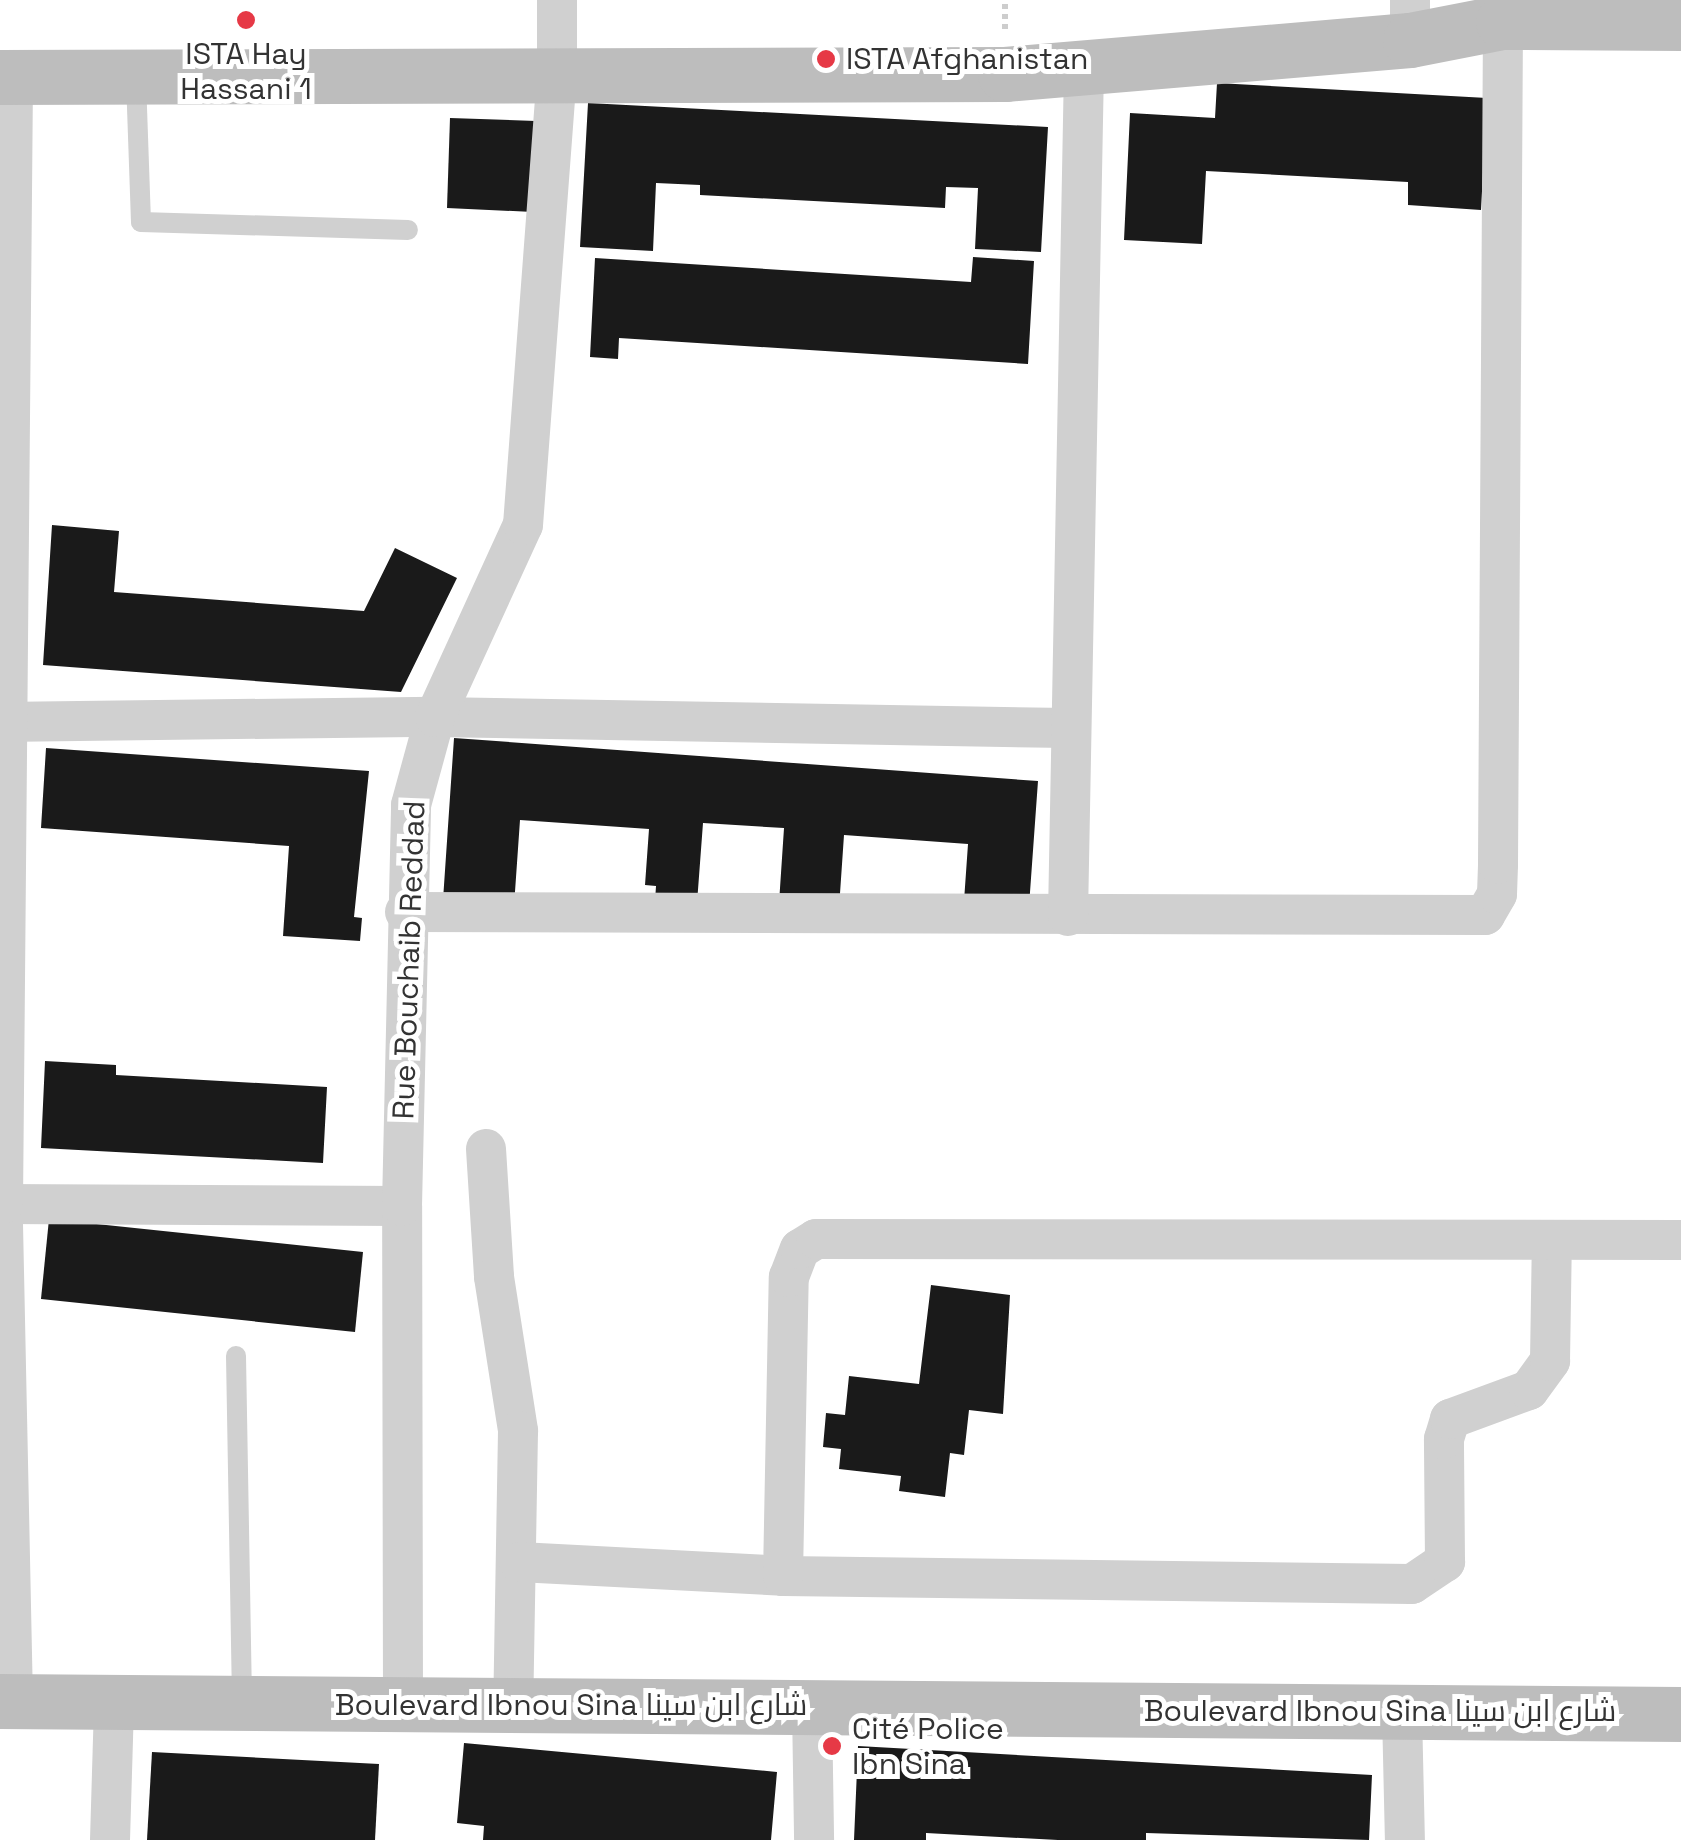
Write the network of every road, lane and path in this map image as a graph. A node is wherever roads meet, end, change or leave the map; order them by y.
1 (557, 0) edge
2 (1410, 20) edge
3 (1503, 22) junction
4 (1681, 23) edge
5 (1084, 69) junction
6 (7, 77) edge
7 (136, 77) junction
8 (558, 77) junction
9 (408, 230) dead end
10 (435, 718) junction
11 (5, 722) edge
12 (1068, 728) junction
13 (405, 912) junction
14 (1068, 916) junction
15 (486, 1150) dead end
16 (2, 1204) edge
17 (402, 1206) junction
18 (1552, 1240) junction
19 (1681, 1240) edge
20 (236, 1356) dead end
21 (519, 1562) junction
22 (783, 1576) junction
23 (6, 1701) edge
24 (114, 1702) junction
25 (242, 1703) junction
26 (403, 1704) junction
27 (513, 1705) junction
28 (812, 1707) junction
29 (1402, 1712) junction
30 (1681, 1714) edge
31 (110, 1840) edge
32 (814, 1840) edge
33 (1405, 1840) edge

1 - 8 street, Rue Bouchaib Reddad
2 - 3 main road
2 - 5 main road
3 - 4 main road
3 - 14 street
5 - 8 main road
5 - 12 street
6 - 7 main road
6 - 11 street
7 - 8 main road
7 - 9 lane
8 - 10 street, Rue Bouchaib Reddad
10 - 11 street
10 - 12 street
10 - 13 street, Rue Bouchaib Reddad
11 - 16 street
12 - 14 street
13 - 14 street
13 - 17 street, Rue Bouchaib Reddad
15 - 21 street
16 - 17 street
16 - 23 street
17 - 26 street, Rue Bouchaib Reddad
18 - 19 street
18 - 22 street
18 - 22 street
20 - 25 lane
21 - 22 street
21 - 27 street
23 - 24 main road, Boulevard Ibnou Sina شارع ابن سينا
24 - 25 main road, Boulevard Ibnou Sina شارع ابن سينا
24 - 31 street
25 - 26 main road, Boulevard Ibnou Sina شارع ابن سينا
26 - 27 main road, Boulevard Ibnou Sina شارع ابن سينا
27 - 28 main road, Boulevard Ibnou Sina شارع ابن سينا
28 - 29 main road, Boulevard Ibnou Sina شارع ابن سينا
28 - 32 street
29 - 30 main road, Boulevard Ibnou Sina شارع ابن سينا
29 - 33 street

